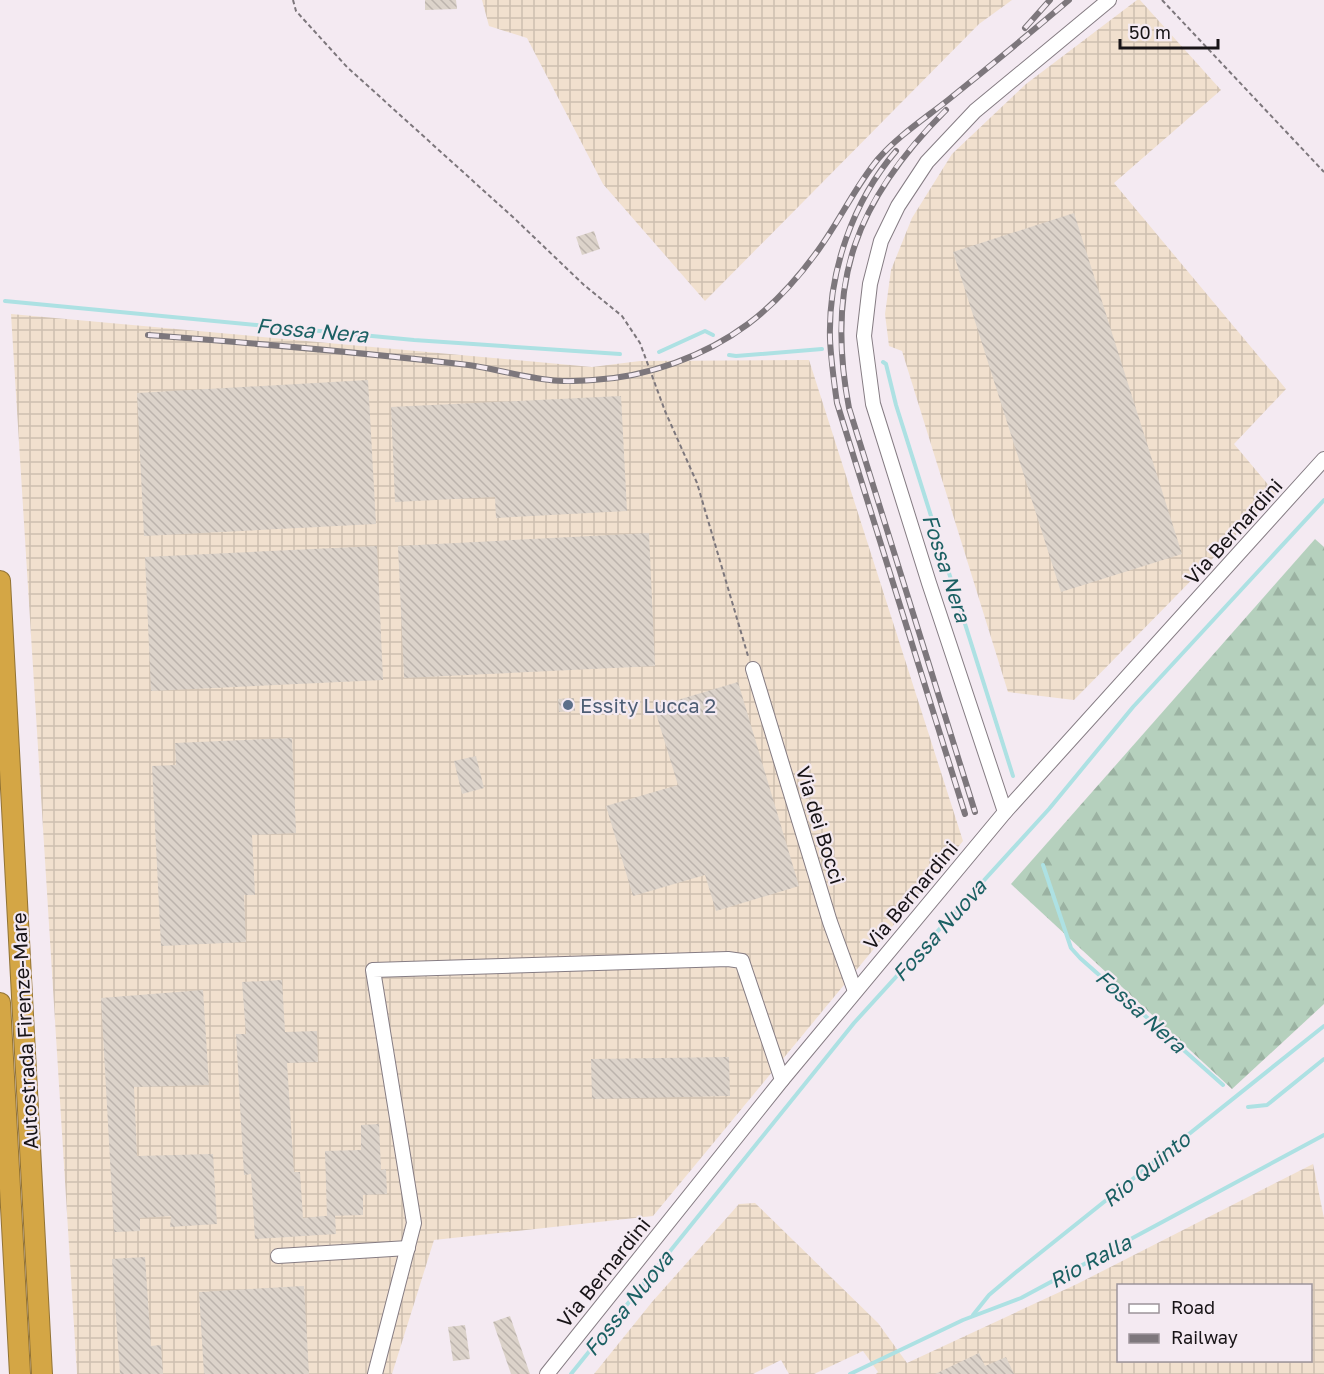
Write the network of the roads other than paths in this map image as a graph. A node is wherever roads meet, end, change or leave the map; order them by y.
1 (1109, 0) edge
2 (1324, 459) edge
3 (0, 581) edge
4 (753, 669) road end
5 (1005, 813) junction
6 (855, 991) junction
7 (0, 1003) edge
8 (782, 1080) junction
9 (408, 1248) junction
10 (278, 1256) dead end
11 (20, 1374) edge
12 (42, 1374) edge
13 (375, 1374) edge
14 (547, 1374) edge

1 - 5 street
2 - 5 street, Via Bernardini
3 - 12 highway, Autostrada Firenze-Mare
4 - 6 street, Via dei Bocci
5 - 6 street, Via Bernardini
6 - 8 street, Via Bernardini
7 - 11 highway, Autostrada Firenze-Mare
8 - 9 street
8 - 14 street, Via Bernardini
9 - 10 street
9 - 13 street

